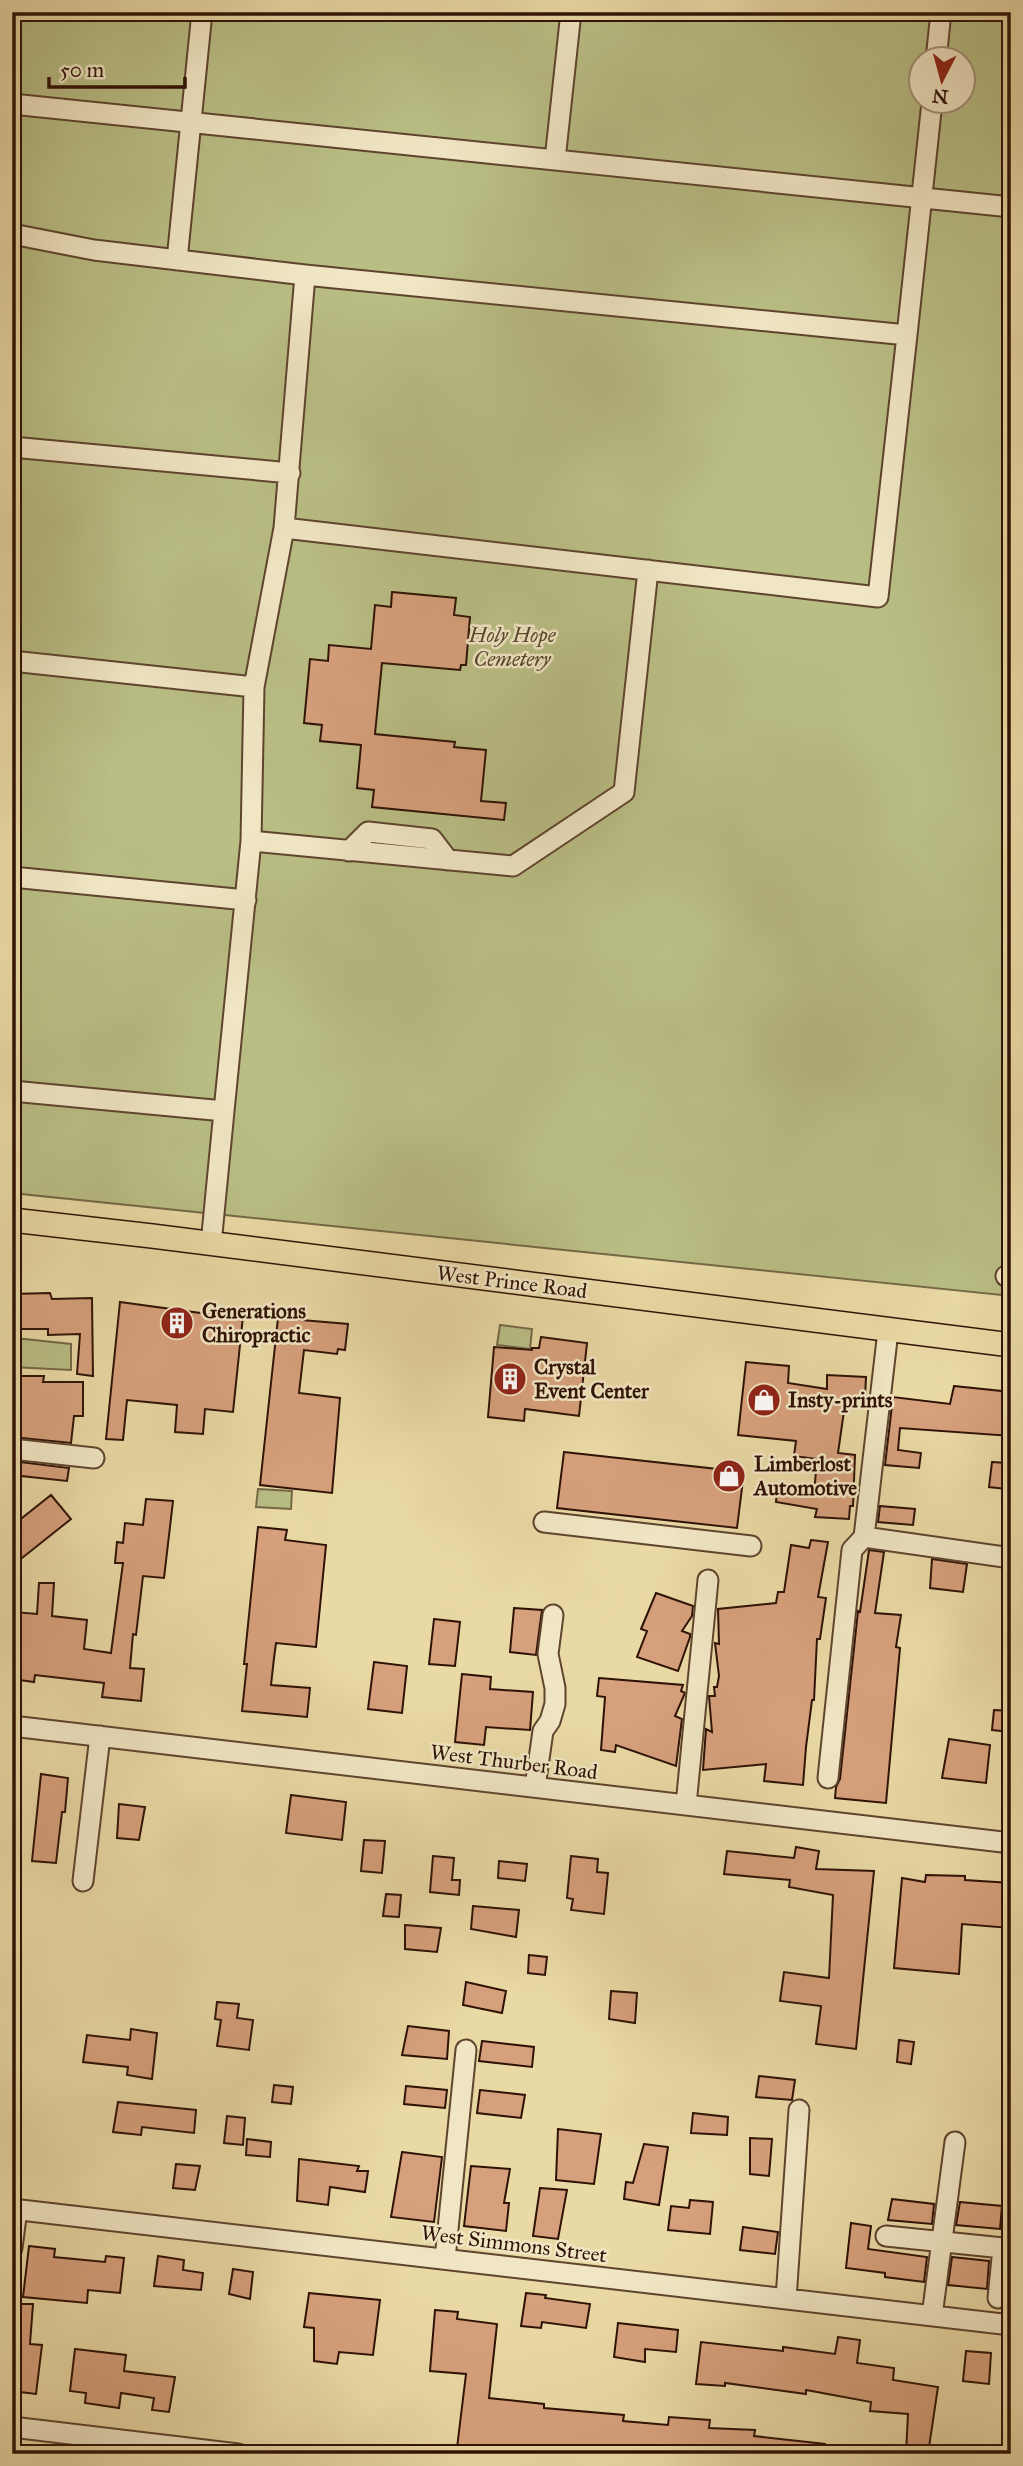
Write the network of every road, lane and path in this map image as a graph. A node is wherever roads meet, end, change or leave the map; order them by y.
1 (202, 12) edge
2 (571, 12) edge
3 (941, 12) edge
4 (937, 46) edge
5 (12, 104) edge
6 (931, 116) edge
7 (192, 122) junction
8 (555, 160) junction
9 (922, 198) junction
10 (1011, 207) edge
11 (12, 234) edge
12 (177, 260) junction
13 (305, 275) junction
14 (907, 335) junction
15 (12, 447) edge
16 (290, 473) junction
17 (284, 528) junction
18 (648, 570) junction
19 (12, 661) edge
20 (254, 687) junction
21 (251, 841) junction
22 (12, 877) edge
23 (246, 901) junction
24 (12, 1091) edge
25 (224, 1111) junction
26 (12, 1220) edge
27 (211, 1244) junction
28 (888, 1331) junction
29 (1011, 1345) edge
30 (12, 1449) edge
31 (94, 1458) dead end
32 (544, 1522) dead end
33 (864, 1537) junction
34 (751, 1546) dead end
35 (1011, 1558) edge
36 (708, 1580) dead end
37 (553, 1615) dead end
38 (12, 1726) edge
39 (100, 1736) junction
40 (828, 1778) dead end
41 (535, 1787) junction
42 (686, 1805) junction
43 (1011, 1843) edge
44 (83, 1881) dead end
45 (466, 2050) dead end
46 (799, 2110) dead end
47 (955, 2142) dead end
48 (15, 2209) edge
49 (886, 2236) dead end
50 (942, 2241) junction
51 (12, 2248) edge
52 (445, 2259) junction
53 (998, 2298) dead end
54 (786, 2299) junction
55 (932, 2316) junction
56 (1011, 2325) edge
57 (12, 2427) edge
58 (238, 2454) edge

1 - 7 street
2 - 8 street
3 - 4 street
5 - 7 street
6 - 9 street
7 - 8 street
7 - 12 street
8 - 9 street
9 - 10 street
9 - 14 street
11 - 12 street
12 - 13 street
13 - 14 street
13 - 16 street
14 - 18 street
15 - 16 street
16 - 17 street
17 - 18 street
17 - 20 street
18 - 21 street
19 - 20 street
20 - 21 street
21 - 23 street
22 - 23 street
23 - 25 street
24 - 25 street
25 - 27 street
26 - 27 main road, West Prince Road
27 - 28 main road, West Prince Road
28 - 29 main road, West Prince Road
28 - 33 street
30 - 31 street
32 - 34 street
33 - 35 street
33 - 40 street
36 - 42 street
37 - 41 street
38 - 39 street, West Thurber Road
39 - 41 street, West Thurber Road
39 - 44 street
41 - 42 street, West Thurber Road
42 - 43 street, West Thurber Road
45 - 52 street
46 - 54 street
47 - 50 street
48 - 51 street
48 - 52 street, West Simmons Street
49 - 50 street
50 - 53 street
50 - 55 street
52 - 54 street, West Simmons Street
54 - 55 street, West Simmons Street
55 - 56 street, West Simmons Street
57 - 58 street

